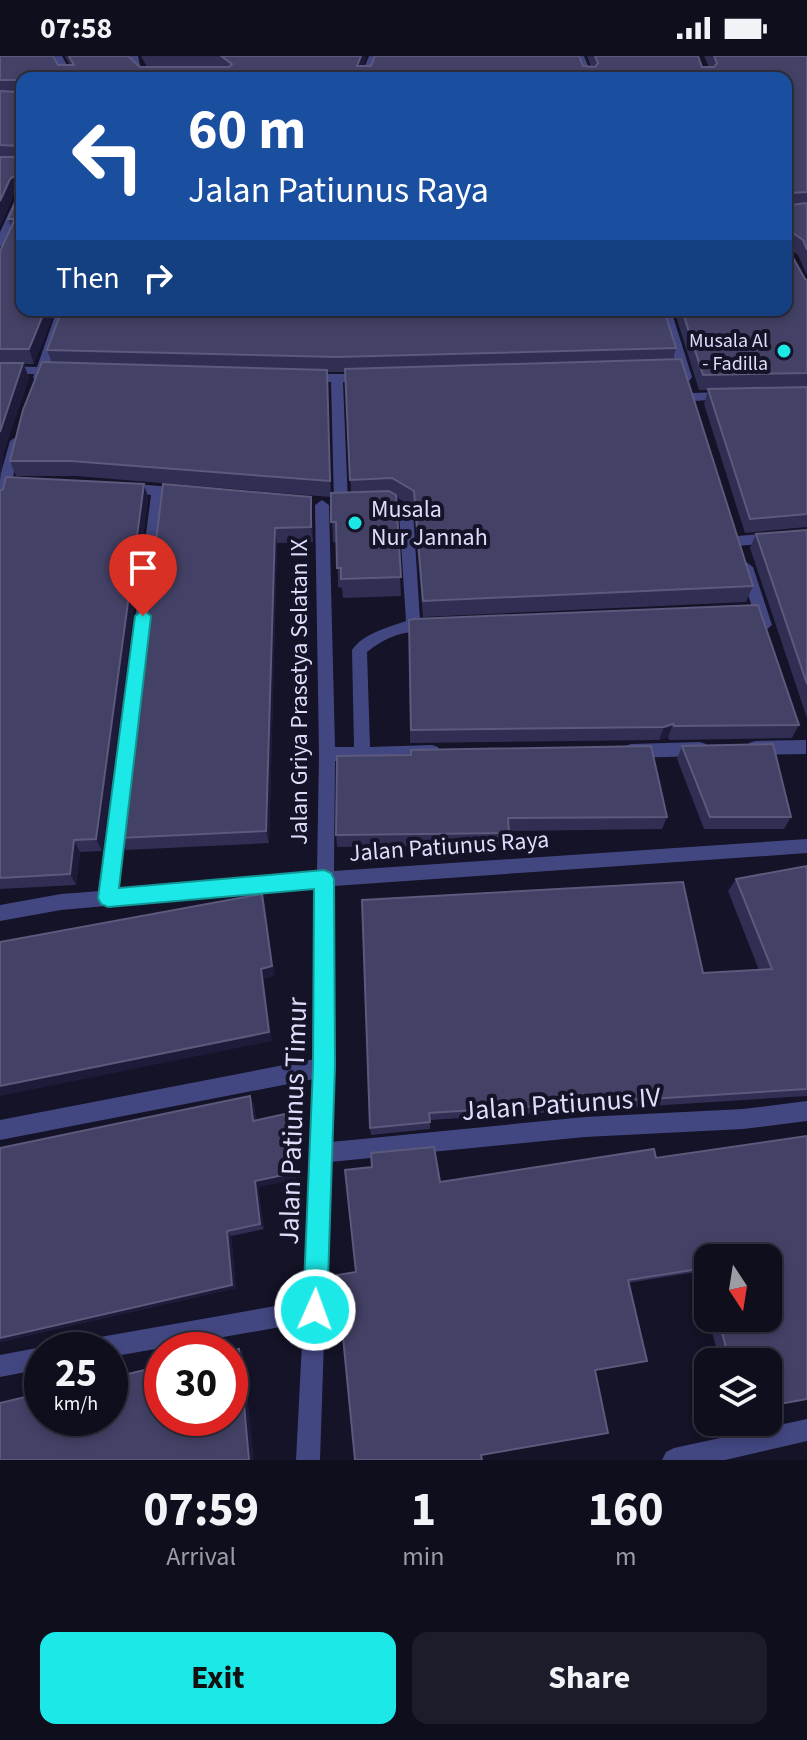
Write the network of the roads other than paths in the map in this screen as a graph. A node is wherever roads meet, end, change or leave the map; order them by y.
1 (16, 208) edge
2 (0, 244) edge
3 (61, 316) edge
4 (666, 316) edge
5 (0, 370) edge
6 (42, 370) junction
7 (73, 372) edge
8 (381, 377) edge
9 (291, 378) edge
10 (337, 379) junction
11 (735, 396) edge
12 (31, 398) edge
13 (20, 425) edge
14 (8, 483) edge
15 (103, 486) edge
16 (158, 491) junction
17 (202, 495) edge
18 (0, 501) edge
19 (305, 503) edge
20 (354, 503) junction
21 (322, 505) junction
22 (807, 535) edge
23 (413, 624) junction
24 (438, 626) edge
25 (769, 637) edge
26 (805, 743) edge
27 (609, 751) edge
28 (454, 752) edge
29 (362, 753) junction
30 (327, 754) junction
31 (807, 846) edge
32 (324, 879) junction
33 (108, 898) junction
34 (0, 913) edge
35 (324, 1067) junction
36 (807, 1111) edge
37 (0, 1130) edge
38 (320, 1153) junction
39 (315, 1310) junction
40 (128, 1343) edge
41 (24, 1361) edge
42 (0, 1366) edge
43 (807, 1430) edge
44 (308, 1460) edge
45 (674, 1460) edge

1 - 2 street
3 - 6 street
4 - 11 street
5 - 6 street
6 - 7 street
6 - 12 street
8 - 10 street
9 - 10 street
10 - 20 street
13 - 14 street
14 - 18 street
15 - 16 street
16 - 17 street
16 - 33 street
19 - 21 street
20 - 21 street
20 - 23 street
21 - 30 street, Jalan Griya Prasetya Selatan IX
22 - 25 street
23 - 24 street
23 - 29 street
26 - 27 street
28 - 29 street
29 - 30 street
30 - 32 street, Jalan Griya Prasetya Selatan IX
31 - 32 street, Jalan Patiunus Raya
32 - 33 street, Jalan Patiunus Raya
32 - 35 street, Jalan Patiunus Timur
33 - 34 street, Jalan Patiunus Raya
35 - 37 street
35 - 38 street, Jalan Patiunus Timur
36 - 38 street, Jalan Patiunus IV
38 - 39 street, Jalan Patiunus Timur
39 - 40 street
39 - 44 street, Jalan Patiunus Timur
41 - 42 street
43 - 45 street

